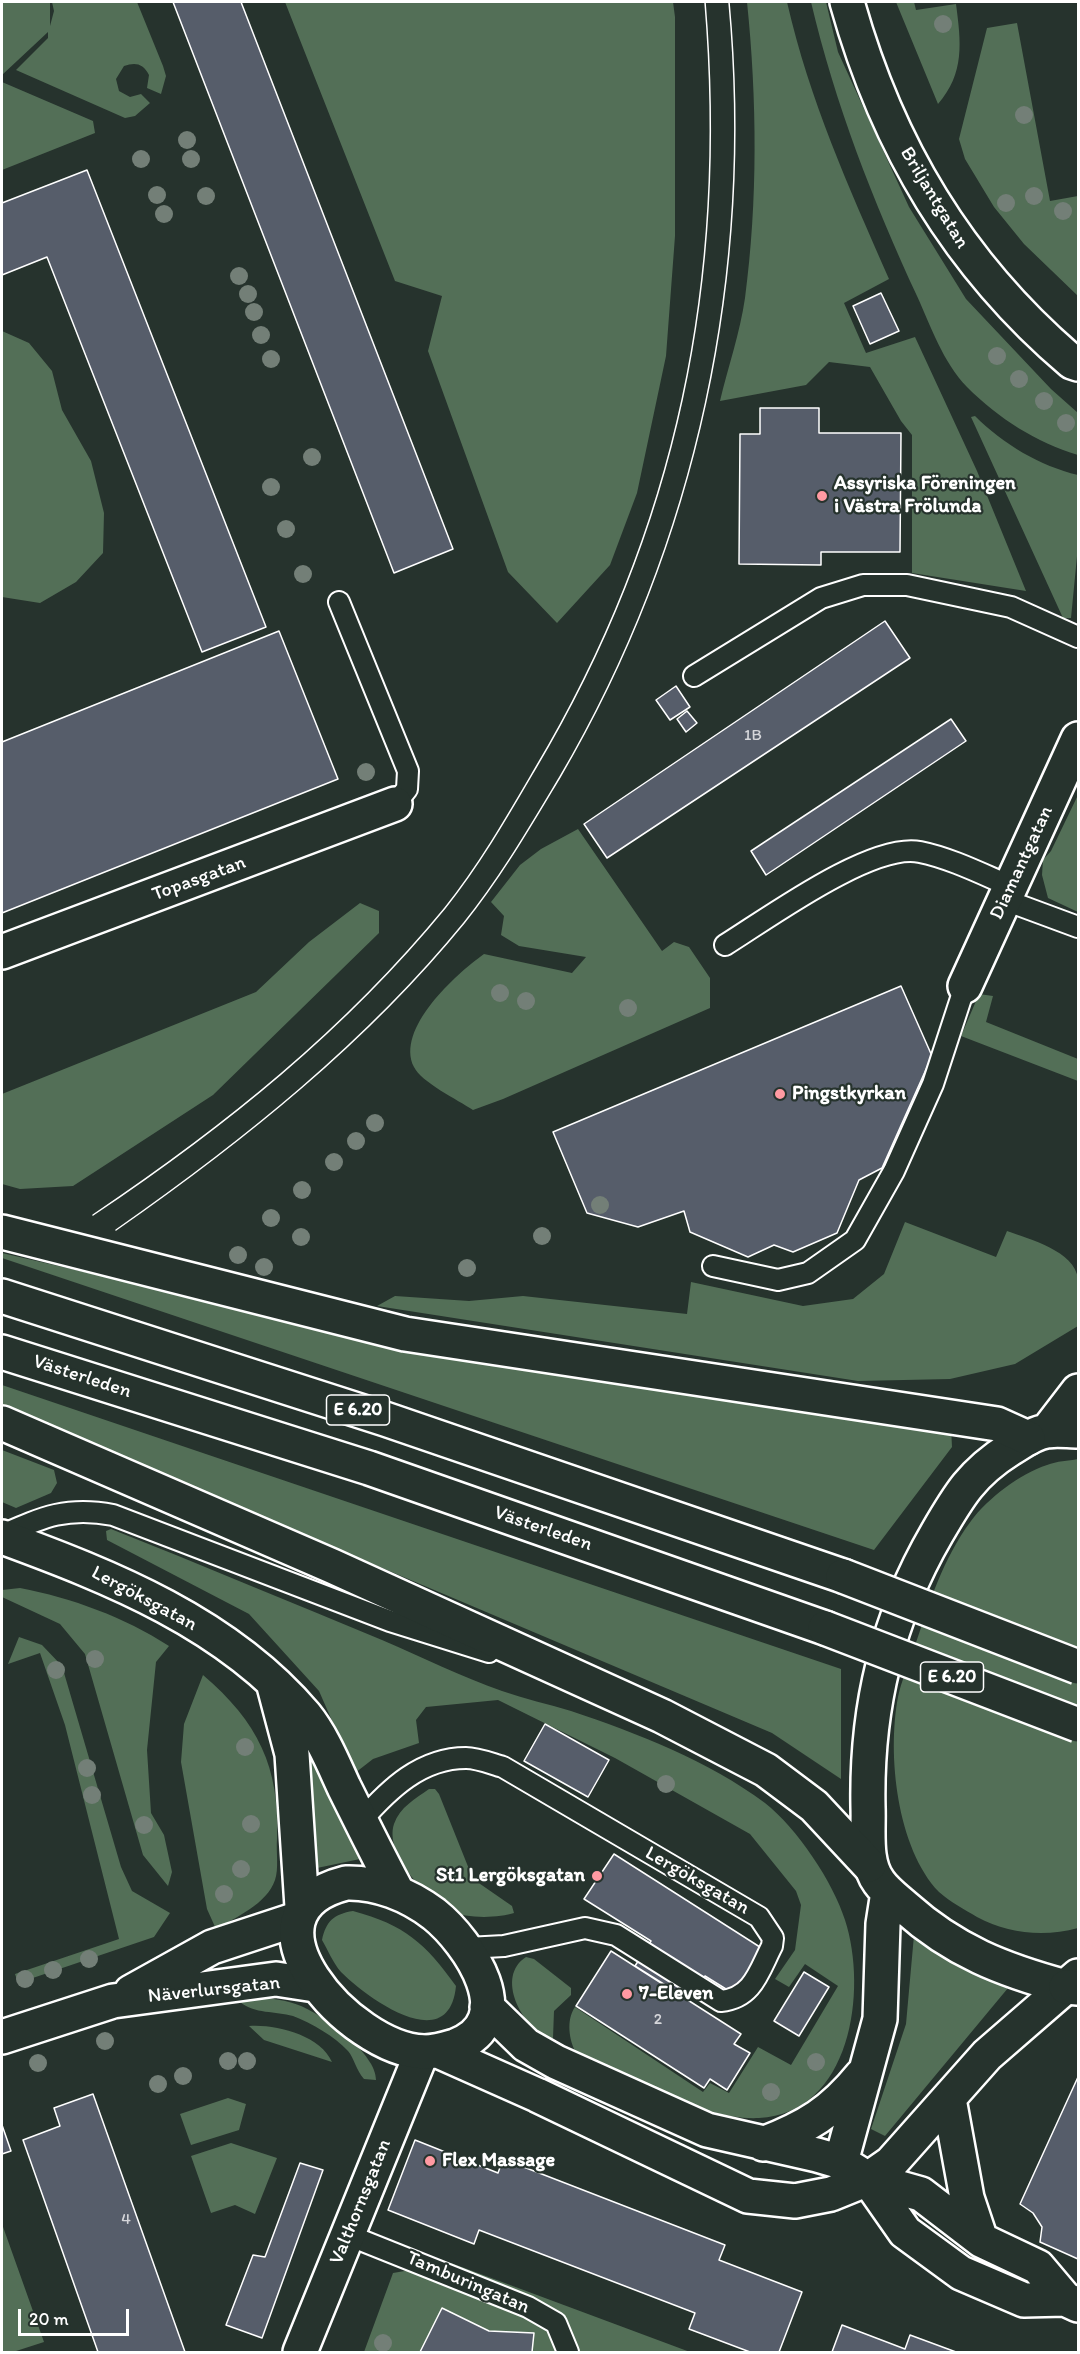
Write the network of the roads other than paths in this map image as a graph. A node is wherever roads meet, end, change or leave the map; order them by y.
1 (847, 2) edge
2 (1076, 368) edge
3 (339, 602) dead end
4 (1078, 637) edge
5 (694, 676) dead end
6 (1078, 739) edge
7 (395, 804) joint
8 (1007, 893) junction
9 (1078, 927) edge
10 (725, 945) dead end
11 (2, 952) edge
12 (965, 986) joint
13 (2, 1232) edge
14 (713, 1266) dead end
15 (2, 1296) edge
16 (2, 1352) edge
17 (1078, 1391) edge
18 (2, 1423) edge
19 (1052, 1433) edge
20 (2, 1536) edge
21 (1078, 1667) edge
22 (592, 1683) junction
23 (273, 1684) junction
24 (1078, 1725) edge
25 (361, 1821) junction
26 (869, 1865) junction
27 (398, 1893) junction
28 (888, 1893) junction
29 (300, 1913) junction
30 (467, 1948) junction
31 (1074, 1984) edge
32 (315, 1985) junction
33 (113, 2001) junction
34 (487, 2007) junction
35 (2, 2037) edge
36 (430, 2052) junction
37 (868, 2067) junction
38 (949, 2099) junction
39 (763, 2144) junction
40 (840, 2162) junction
41 (868, 2179) junction
42 (348, 2235) junction
43 (981, 2240) junction
44 (1072, 2302) edge
45 (300, 2352) edge
46 (568, 2352) edge

1 - 2 main road, Briljantgatan
3 - 7 lane
4 - 5 lane
6 - 8 main road, Diamantgatan
7 - 11 main road, Topasgatan
8 - 9 lane
8 - 10 lane
8 - 12 main road, Diamantgatan
12 - 14 lane
13 - 19 main road
15 - 21 main road, E 6.20, bridge
16 - 24 main road, Västerleden / E 6.20, bridge
17 - 19 main road
18 - 22 main road
19 - 26 main road
20 - 22 lane
20 - 23 main road, Lergöksgatan
22 - 26 main road
23 - 25 main road, Lergöksgatan
23 - 29 main road
25 - 27 main road, Lergöksgatan
25 - 30 lane, Lergöksgatan
26 - 28 main road
27 - 29 main road
27 - 30 main road
28 - 31 main road
28 - 37 main road
29 - 32 main road
29 - 33 main road, Näverlursgatan
30 - 34 main road
31 - 38 main road
32 - 33 main road, Näverlursgatan
32 - 36 main road
33 - 35 main road, Näverlursgatan
34 - 36 main road
34 - 39 main road
36 - 41 main road
36 - 42 main road, Valthornsgatan
37 - 39 main road
37 - 40 main road
38 - 41 main road
38 - 43 main road
39 - 40 main road
40 - 41 main road
41 - 43 main road
41 - 44 main road
42 - 45 main road, Valthornsgatan
42 - 46 lane, Tamburingatan
43 - 44 main road

